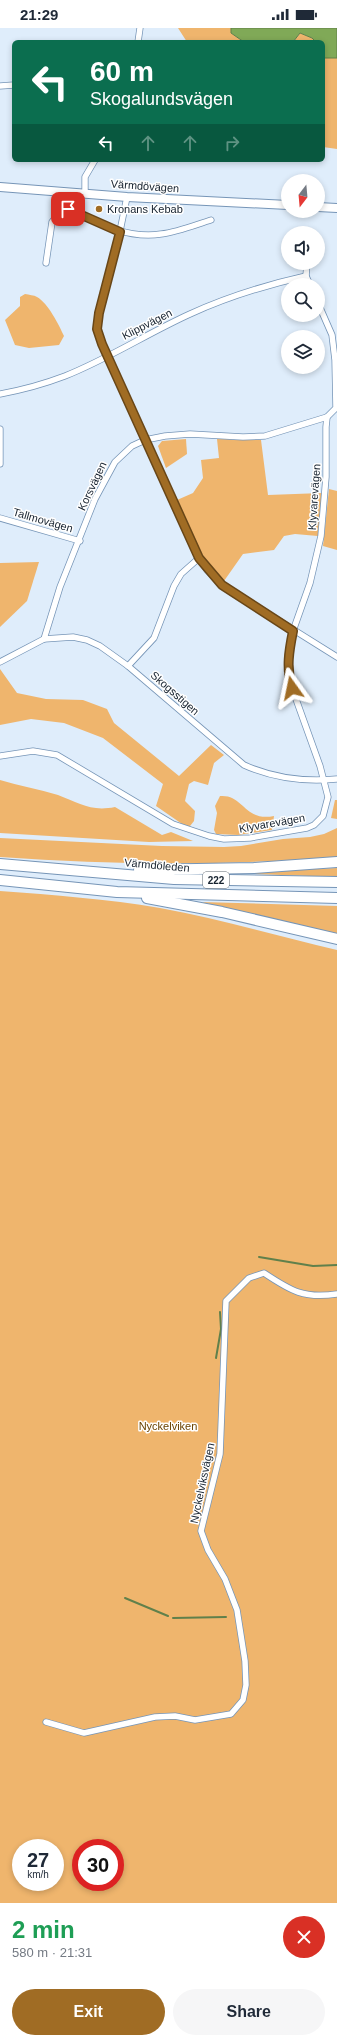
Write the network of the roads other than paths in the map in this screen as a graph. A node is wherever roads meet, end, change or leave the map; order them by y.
1 (140, 28) edge
2 (138, 40) edge
3 (12, 85) edge
4 (0, 86) edge
5 (95, 162) edge
6 (0, 187) edge
7 (85, 193) junction
8 (127, 197) junction
9 (281, 205) edge
10 (325, 207) edge
11 (337, 208) edge
12 (211, 220) dead end
13 (120, 232) junction
14 (46, 263) dead end
15 (306, 270) edge
16 (306, 276) joint
17 (325, 316) edge
18 (335, 334) edge
19 (107, 356) junction
20 (0, 394) edge
21 (336, 408) edge
22 (327, 417) junction
23 (0, 429) edge
24 (145, 440) junction
25 (0, 464) edge
26 (0, 518) edge
27 (80, 541) junction
28 (199, 558) junction
29 (293, 631) junction
30 (44, 639) junction
31 (337, 657) edge
32 (0, 662) edge
33 (128, 666) junction
34 (0, 756) edge
35 (337, 779) edge
36 (325, 780) junction
37 (337, 862) edge
38 (0, 864) edge
39 (94, 871) junction
40 (0, 880) edge
41 (337, 882) edge
42 (117, 892) junction
43 (337, 898) edge
44 (337, 939) edge
45 (337, 1294) edge
46 (46, 1722) dead end

1 - 2 street
3 - 4 street
5 - 7 street
6 - 7 main road, Värmdövägen
7 - 8 main road, Värmdövägen
8 - 9 main road, Värmdövägen
8 - 13 street
10 - 11 main road
12 - 13 street
13 - 14 street
13 - 19 street
15 - 16 street
16 - 19 street, Klippvägen
17 - 18 street
18 - 21 street
19 - 20 street, Klippvägen
19 - 24 street
21 - 22 street
22 - 24 street, Korsvägen
22 - 29 street, Klyvarevägen
23 - 25 street
24 - 27 street, Korsvägen
24 - 28 street
26 - 27 street, Tallmovägen
27 - 30 street, Korsvägen
28 - 29 street
28 - 33 street
29 - 31 street
29 - 36 street, Klyvarevägen
30 - 32 street, Skogsstigen
30 - 33 street, Skogsstigen
33 - 36 street, Skogsstigen
34 - 36 street, Klyvarevägen
35 - 36 street, Skogsstigen
37 - 39 highway
38 - 39 highway, Värmdöleden / 222
39 - 41 highway, Värmdöleden / 222
40 - 42 highway, 222
42 - 43 highway, 222
42 - 44 highway
45 - 46 street, Nyckelviksvägen

